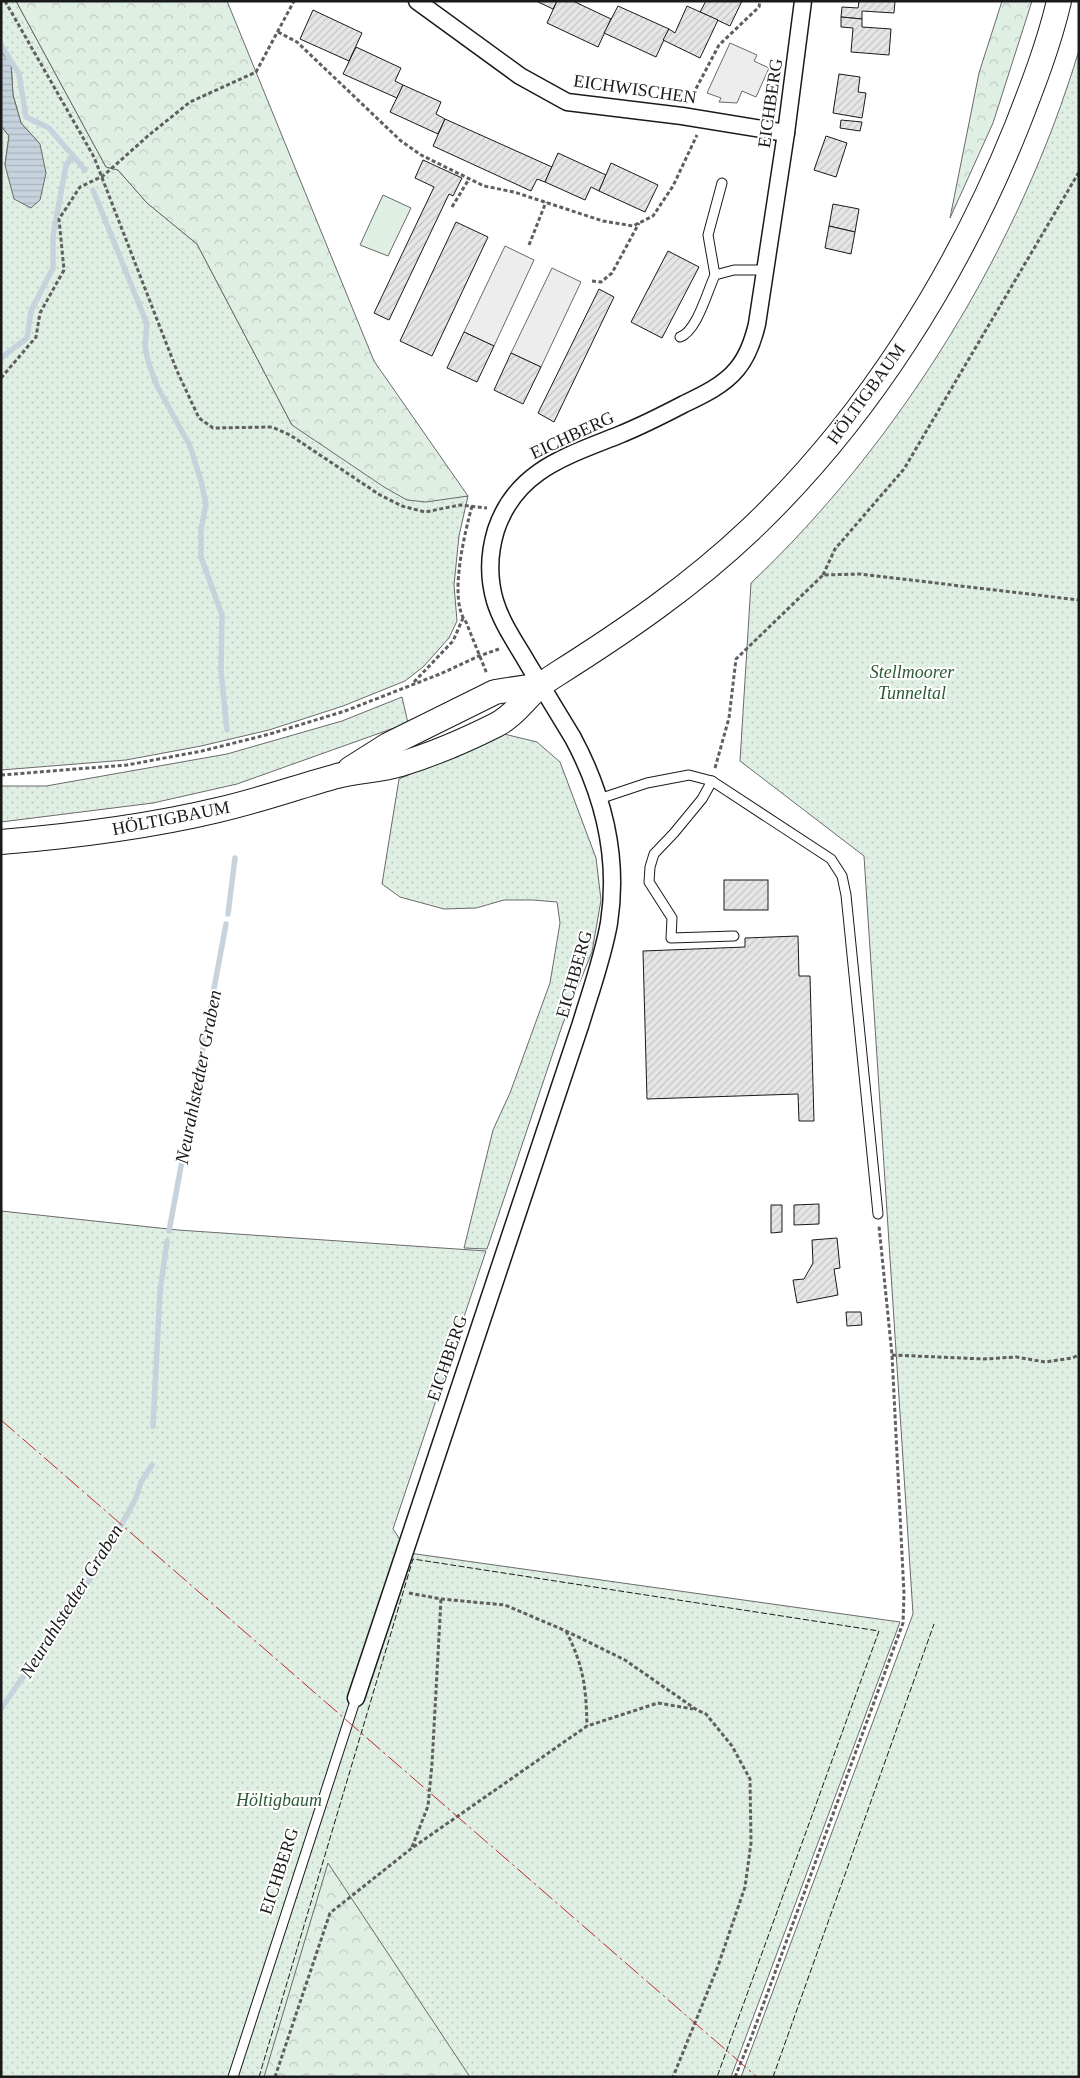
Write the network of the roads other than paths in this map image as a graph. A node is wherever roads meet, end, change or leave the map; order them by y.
1 (416, 1) edge
2 (803, 1) edge
3 (1059, 1) edge
4 (786, 133) junction
5 (722, 183) dead end
6 (765, 270) junction
7 (715, 275) junction
8 (680, 337) dead end
9 (541, 685) junction
10 (338, 776) junction
11 (712, 781) junction
12 (599, 799) junction
13 (1, 842) edge
14 (734, 936) dead end
15 (878, 1214) road end
16 (356, 1698) joint
17 (233, 2077) edge

1 - 4 street, EICHWISCHEN
2 - 4 street, EICHBERG
3 - 9 main road, HÖLTIGBAUM
4 - 6 street, EICHBERG
5 - 7 lane
6 - 7 lane
6 - 9 street, EICHBERG
7 - 8 lane
9 - 10 main road, HÖLTIGBAUM
9 - 10 main road, HÖLTIGBAUM
9 - 12 street, EICHBERG
10 - 13 main road, HÖLTIGBAUM
11 - 12 lane
11 - 14 lane
11 - 15 lane
12 - 16 street, EICHBERG
16 - 17 lane, EICHBERG

